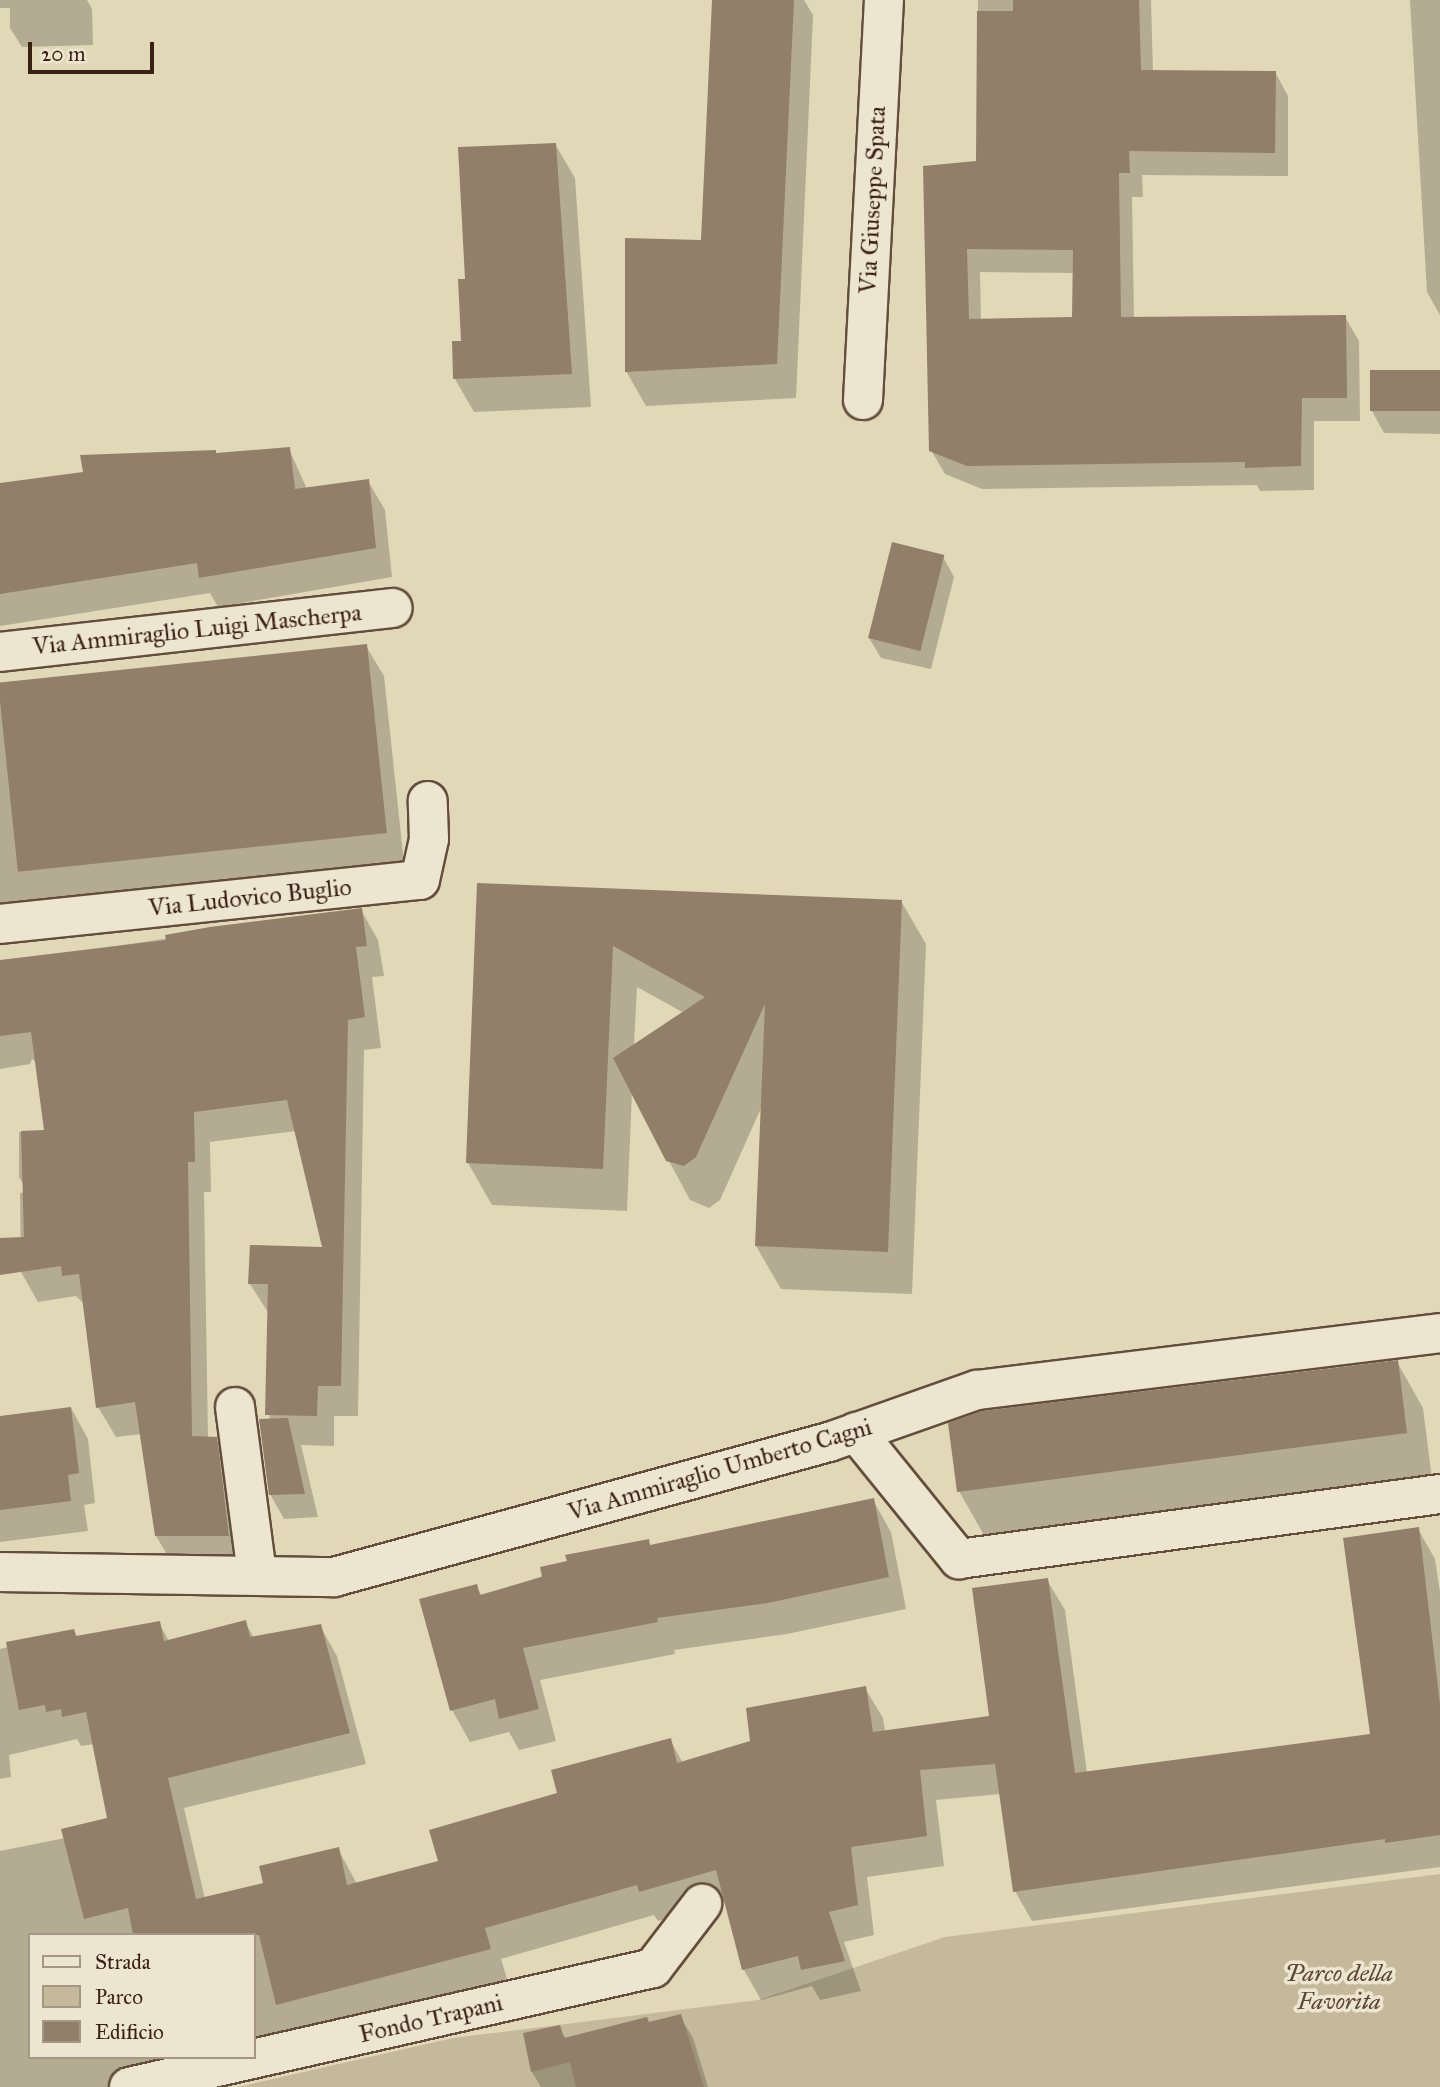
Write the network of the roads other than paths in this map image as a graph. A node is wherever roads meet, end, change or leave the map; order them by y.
1 (884, 0) edge
2 (863, 401) dead end
3 (393, 608) dead end
4 (0, 652) edge
5 (428, 801) dead end
6 (0, 924) edge
7 (1440, 1334) edge
8 (236, 1407) dead end
9 (856, 1432) junction
10 (1440, 1494) edge
11 (0, 1572) edge
12 (257, 1575) junction
13 (702, 1903) dead end
14 (256, 2058) edge
15 (252, 2059) edge
16 (129, 2087) edge

1 - 2 street, Via Giuseppe Spata
3 - 4 street, Via Ammiraglio Luigi Mascherpa
5 - 6 street, Via Ludovico Buglio
7 - 9 street, Via Ammiraglio Umberto Cagni
8 - 12 street
9 - 10 street
9 - 12 street, Via Ammiraglio Umberto Cagni
11 - 12 street, Via Ammiraglio Umberto Cagni
13 - 14 street, Fondo Trapani
15 - 16 street, Fondo Trapani

